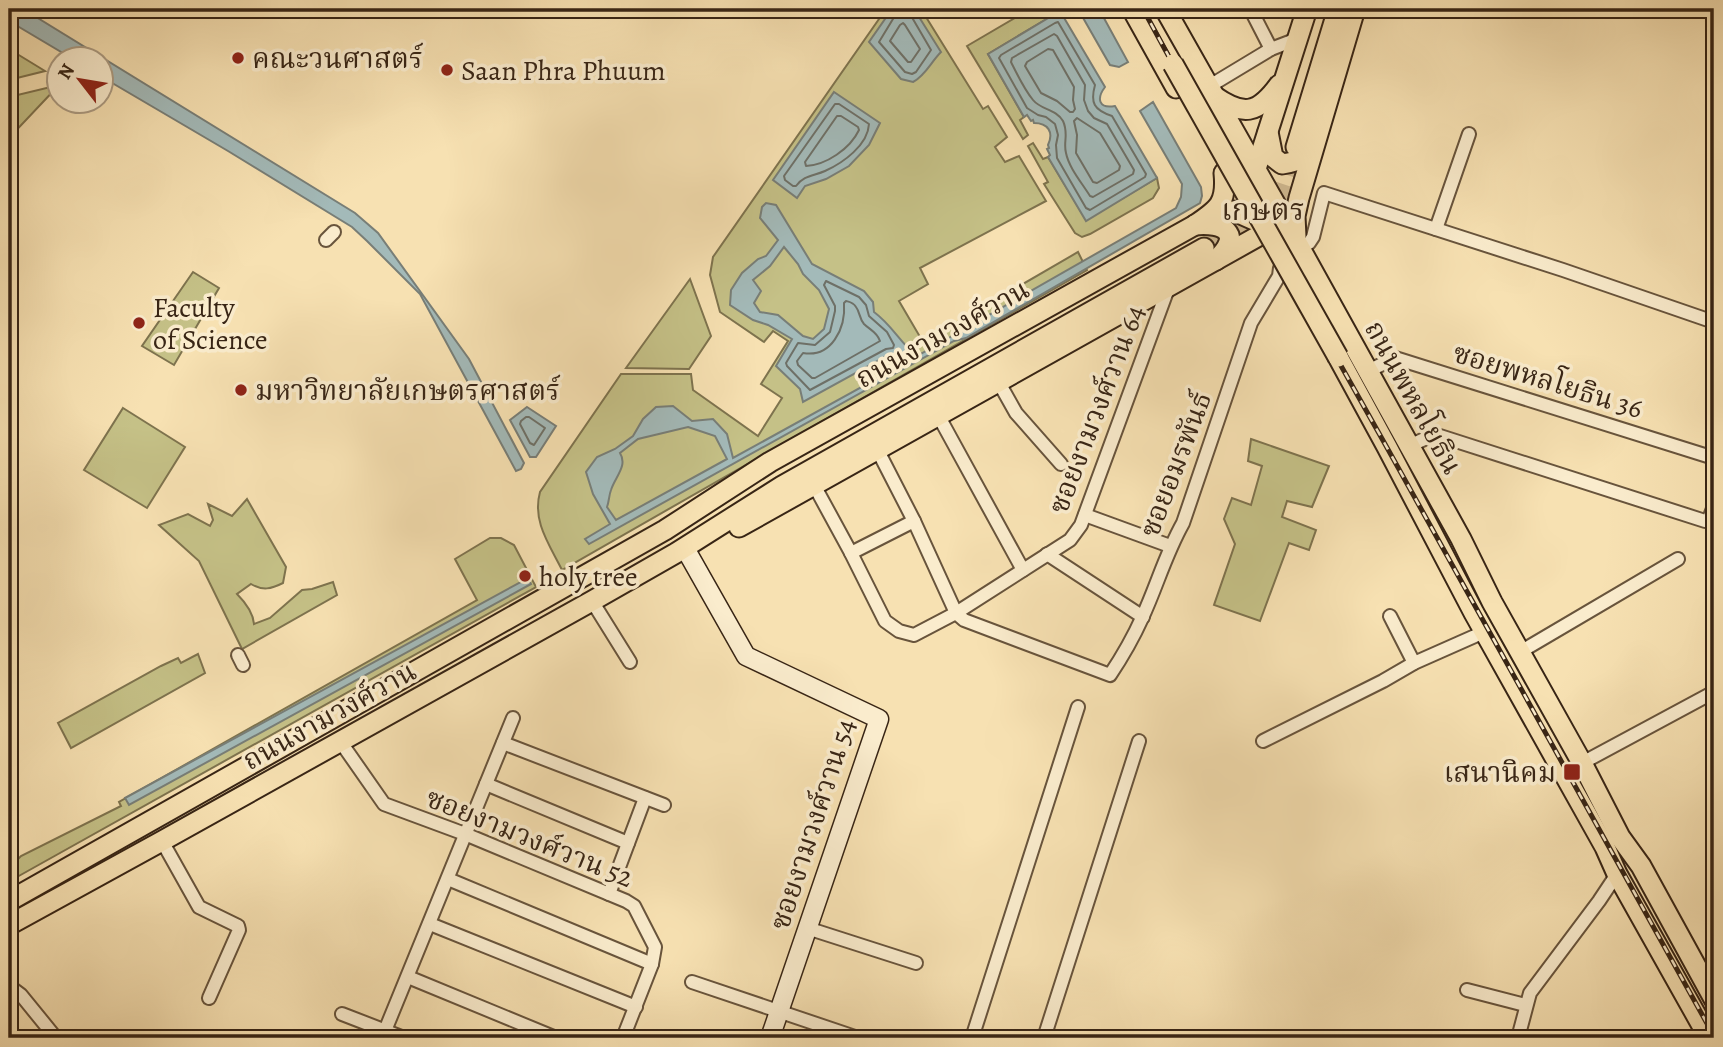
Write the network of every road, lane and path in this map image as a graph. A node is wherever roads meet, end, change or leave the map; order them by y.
1 (1132, 9) edge
2 (1142, 9) edge
3 (1157, 9) edge
4 (1165, 9) edge
5 (1307, 9) edge
6 (1327, 9) edge
7 (1338, 9) edge
8 (1355, 9) edge
9 (1253, 13) dead end
10 (1297, 39) junction
11 (1271, 49) junction
12 (1179, 61) junction
13 (1286, 75) junction
14 (1211, 91) junction
15 (1189, 110) junction
16 (1268, 130) junction
17 (1469, 134) dead end
18 (1317, 136) junction
19 (1309, 167) junction
20 (1255, 169) junction
21 (1227, 178) junction
22 (1303, 186) junction
23 (1262, 193) junction
24 (1215, 212) junction
25 (1267, 225) junction
26 (1436, 229) junction
27 (1203, 243) junction
28 (1298, 247) junction
29 (1280, 268) junction
30 (1320, 285) junction
31 (1169, 286) junction
32 (1297, 298) junction
33 (1714, 322) edge
34 (1343, 355) junction
35 (1368, 371) junction
36 (998, 381) junction
37 (938, 415) junction
38 (1409, 446) junction
39 (877, 449) junction
40 (1714, 458) edge
41 (1061, 464) dead end
42 (814, 485) junction
43 (1714, 506) edge
44 (1085, 515) junction
45 (914, 521) junction
46 (1170, 546) junction
47 (681, 551) junction
48 (851, 553) junction
49 (1047, 554) junction
50 (1678, 559) dead end
51 (1023, 570) junction
52 (592, 600) junction
53 (1492, 602) junction
54 (956, 612) junction
55 (1474, 612) junction
56 (1390, 616) dead end
57 (1143, 617) junction
58 (1484, 632) junction
59 (1520, 652) junction
60 (630, 662) dead end
61 (1414, 663) junction
62 (1714, 692) edge
63 (1078, 707) dead end
64 (513, 718) dead end
65 (340, 741) junction
66 (1139, 741) dead end
67 (1263, 741) dead end
68 (503, 743) junction
69 (1582, 763) junction
70 (486, 784) junction
71 (645, 798) junction
72 (664, 805) dead end
73 (465, 834) junction
74 (162, 841) junction
75 (1613, 842) junction
76 (628, 843) junction
77 (1617, 874) junction
78 (448, 879) junction
79 (609, 894) junction
80 (9, 901) edge
81 (430, 924) junction
82 (9, 925) edge
83 (807, 928) junction
84 (916, 963) dead end
85 (652, 964) junction
86 (1687, 973) junction
87 (408, 977) junction
88 (692, 982) dead end
89 (9, 986) edge
90 (1467, 990) dead end
91 (209, 998) dead end
92 (1714, 998) edge
93 (1525, 1005) junction
94 (636, 1007) junction
95 (778, 1011) junction
96 (1714, 1012) edge
97 (342, 1014) dead end
98 (1714, 1031) edge
99 (384, 1035) edge
100 (56, 1038) edge
101 (404, 1038) edge
102 (556, 1038) edge
103 (623, 1038) edge
104 (770, 1038) edge
105 (858, 1038) edge
106 (971, 1038) edge
107 (1044, 1038) edge
108 (1518, 1038) edge
109 (1709, 1038) edge

1 - 15 main road, ถนนพหลโยธิน
2 - 12 main road, ถนนพหลโยธิน
3 - 12 main road, ถนนพหลโยธิน
4 - 14 main road, ถนนพหลโยธิน
5 - 10 main road
6 - 7 main road
8 - 18 main road
9 - 11 street
10 - 11 street
10 - 13 main road
11 - 14 street
12 - 34 main road, ถนนพหลโยธิน, bridge
13 - 14 main road
13 - 16 main road
14 - 15 main road
14 - 20 main road, ถนนพหลโยธิน
15 - 21 main road, ถนนพหลโยธิน
16 - 18 main road
16 - 20 main road
17 - 26 street
18 - 19 main road
19 - 22 main road
19 - 23 main road
20 - 23 main road, ถนนพหลโยธิน
21 - 23 main road
21 - 24 main road
21 - 25 main road, ถนนพหลโยธิน
22 - 25 main road
22 - 28 main road
23 - 25 main road, ถนนพหลโยธิน
24 - 25 main road
24 - 27 main road, ถนนงามวงศ์วาน
25 - 27 main road, ถนนงามวงศ์วาน
25 - 28 main road
25 - 29 main road, ถนนพหลโยธิน
26 - 28 street
26 - 33 street
27 - 31 main road, ถนนงามวงศ์วาน
27 - 47 main road, ถนนงามวงศ์วาน
27 - 80 main road, ถนนงามวงศ์วาน
28 - 30 main road, ถนนพหลโยธิน
29 - 32 main road, ถนนพหลโยธิน
29 - 46 street, ซอยอมรพันธ์
30 - 32 main road
30 - 35 main road, ถนนพหลโยธิน
31 - 36 main road, ถนนงามวงศ์วาน
31 - 44 street, ซอยงามวงศ์วาน 64
32 - 55 main road, ถนนพหลโยธิน
34 - 53 main road, ถนนพหลโยธิน
34 - 55 main road, ถนนพหลโยธิน
35 - 38 main road, ถนนพหลโยธิน
35 - 40 street, ซอยพหลโยธิน 36
36 - 37 main road, ถนนงามวงศ์วาน
36 - 41 street
37 - 39 main road, ถนนงามวงศ์วาน
37 - 51 street
38 - 43 street
38 - 53 main road, ถนนพหลโยธิน
39 - 42 main road, ถนนงามวงศ์วาน
39 - 45 street
42 - 47 main road, ถนนงามวงศ์วาน
42 - 48 street, ซอยงามวงศ์วาน 64
44 - 46 street
44 - 49 street, ซอยงามวงศ์วาน 64
45 - 48 street
45 - 54 street
46 - 57 street, ซอยอมรพันธ์
47 - 52 main road, ถนนงามวงศ์วาน
47 - 83 street, ซอยงามวงศ์วาน 54
48 - 54 street, ซอยงามวงศ์วาน 64
49 - 51 street, ซอยงามวงศ์วาน 64
49 - 57 street
50 - 59 street
51 - 54 street, ซอยงามวงศ์วาน 64
52 - 60 street
52 - 65 main road, ถนนงามวงศ์วาน
53 - 59 main road, ถนนพหลโยธิน
54 - 57 street, ซอยอมรพันธ์
55 - 58 main road, ถนนพหลโยธิน
56 - 61 street
58 - 61 street
58 - 75 main road, ถนนพหลโยธิน
59 - 69 main road, ถนนพหลโยธิน
61 - 67 street
62 - 69 street
63 - 106 street
64 - 68 street
65 - 73 street, ซอยงามวงศ์วาน 52
65 - 74 main road, ถนนงามวงศ์วาน
66 - 107 street
68 - 70 street
68 - 71 street
69 - 75 main road, ถนนพหลโยธิน
70 - 73 street
70 - 76 street
71 - 72 street
71 - 76 street
73 - 78 street
73 - 79 street, ซอยงามวงศ์วาน 52
74 - 82 main road, ถนนงามวงศ์วาน
74 - 91 street
75 - 77 main road, ถนนพหลโยธิน
75 - 86 main road, ถนนพหลโยธิน
75 - 92 main road, ถนนพหลโยธิน
76 - 79 street
77 - 93 street
77 - 109 main road, ถนนพหลโยธิน
78 - 81 street
78 - 85 street
79 - 85 street, ซอยงามวงศ์วาน 52
81 - 87 street
81 - 94 street
83 - 84 street
83 - 95 street, ซอยงามวงศ์วาน 54
85 - 94 street, ซอยงามวงศ์วาน 52
86 - 96 main road, ถนนพหลโยธิน
86 - 98 main road, ถนนพหลโยธิน
87 - 99 street
87 - 102 street
88 - 95 street
89 - 100 street
90 - 93 street
93 - 108 street
94 - 103 street, ซอยงามวงศ์วาน 52
95 - 104 street, ซอยงามวงศ์วาน 54
95 - 105 street
97 - 99 street
99 - 101 street

